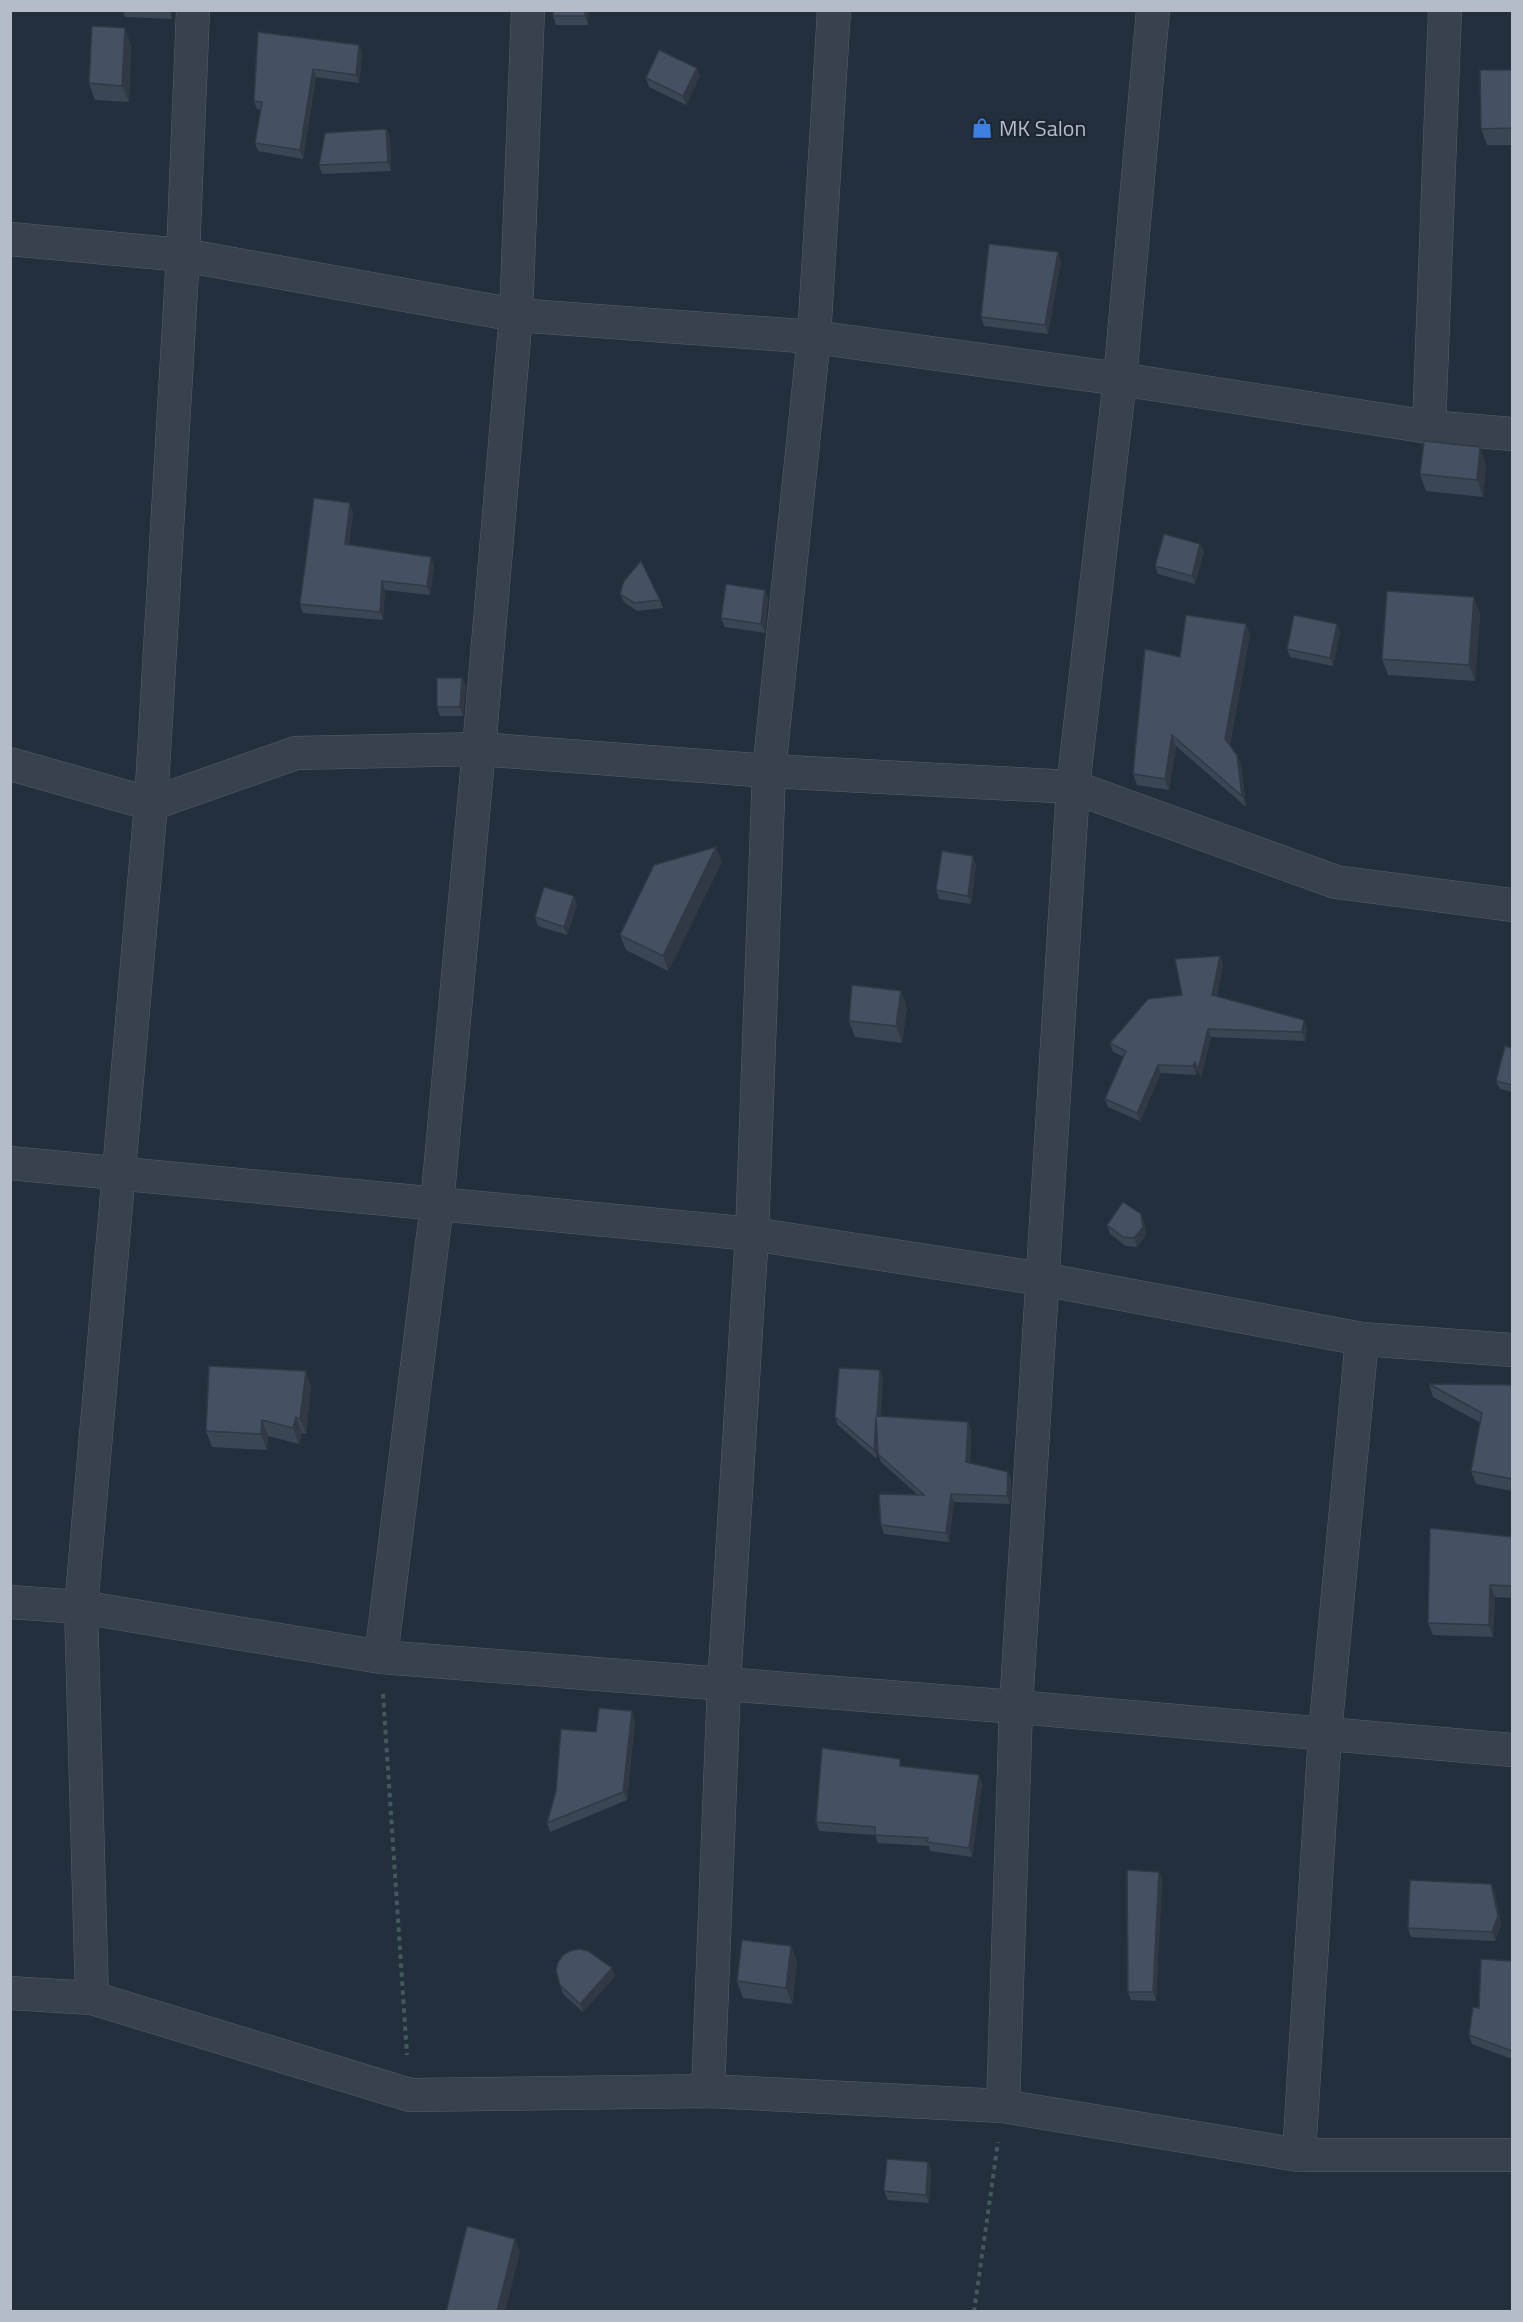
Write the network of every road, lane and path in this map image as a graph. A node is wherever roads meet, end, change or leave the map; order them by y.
1 (193, 10) edge
2 (528, 10) edge
3 (834, 10) edge
4 (1153, 10) edge
5 (1445, 10) edge
6 (10, 239) edge
7 (183, 255) junction
8 (516, 315) junction
9 (814, 337) junction
10 (1120, 379) junction
11 (1429, 427) junction
12 (1512, 434) edge
13 (479, 749) junction
14 (10, 764) edge
15 (769, 771) junction
16 (1073, 787) junction
17 (150, 804) junction
18 (1512, 904) edge
19 (10, 1163) edge
20 (118, 1173) junction
21 (437, 1204) junction
22 (752, 1234) junction
23 (1042, 1279) junction
24 (1362, 1340) junction
25 (1512, 1350) edge
26 (10, 1602) edge
27 (81, 1607) junction
28 (381, 1657) junction
29 (724, 1684) junction
30 (1016, 1707) junction
31 (1325, 1733) junction
32 (1512, 1750) edge
33 (10, 1993) edge
34 (92, 1998) junction
35 (708, 2091) junction
36 (410, 2095) junction
37 (1003, 2106) junction
38 (1299, 2155) junction
39 (1512, 2155) edge
40 (974, 2312) edge

1 - 7 street
2 - 8 street
3 - 9 street
4 - 10 street
5 - 11 street
6 - 7 street
7 - 8 street
7 - 17 street
8 - 9 street
8 - 13 street
9 - 10 street
9 - 15 street
10 - 11 street
10 - 16 street
11 - 12 street
13 - 15 street
13 - 17 street
13 - 21 street
14 - 17 street
15 - 16 street
15 - 22 street
16 - 18 street
16 - 23 street
17 - 20 street
19 - 20 street
20 - 21 street
20 - 27 street
21 - 22 street
21 - 28 street
22 - 23 street
22 - 29 street
23 - 24 street
23 - 30 street
24 - 25 street
24 - 31 street
26 - 27 street
27 - 28 street
27 - 34 street
28 - 29 street
28 - 36 path
29 - 30 street
29 - 35 street
30 - 31 street
30 - 37 street
31 - 32 street
31 - 38 street
33 - 34 street
34 - 36 street
35 - 36 street
35 - 37 street
37 - 38 street
37 - 40 path
38 - 39 street

